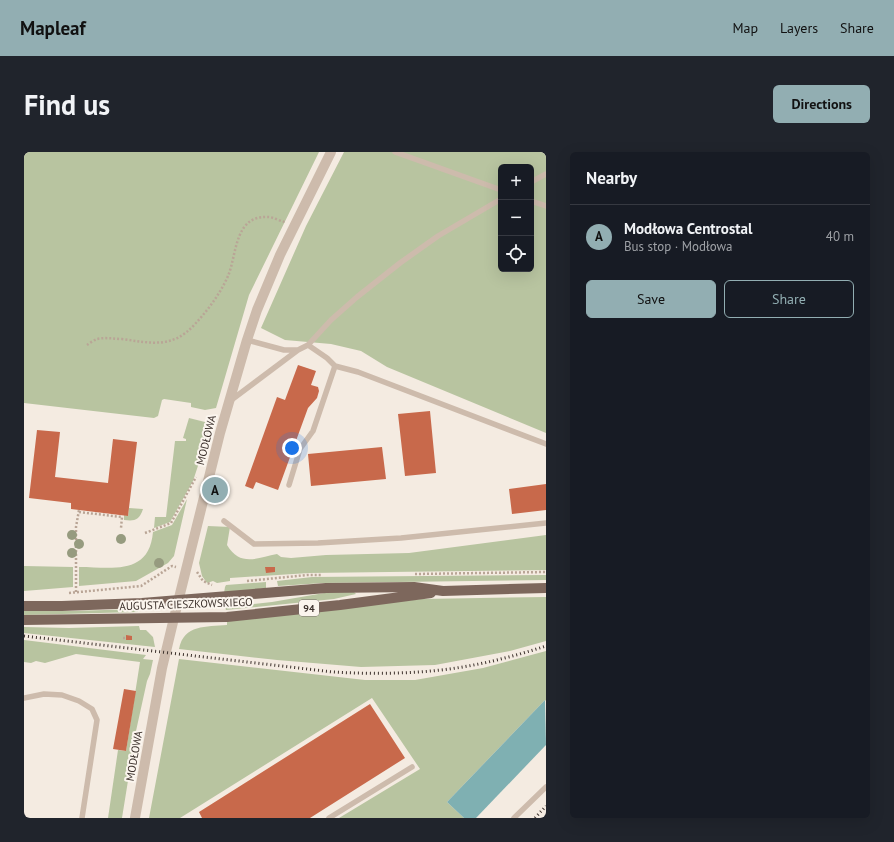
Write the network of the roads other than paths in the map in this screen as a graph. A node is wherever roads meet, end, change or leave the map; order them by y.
1 (331, 152) edge
2 (395, 152) edge
3 (546, 174) edge
4 (534, 180) edge
5 (498, 189) edge
6 (499, 200) edge
7 (534, 202) edge
8 (546, 206) edge
9 (247, 340) junction
10 (308, 345) junction
11 (298, 350) junction
12 (336, 366) junction
13 (228, 402) junction
14 (546, 444) edge
15 (289, 485) dead end
16 (224, 521) dead end
17 (546, 523) edge
18 (546, 588) edge
19 (443, 590) junction
20 (178, 600) junction
21 (24, 606) edge
22 (174, 618) junction
23 (24, 620) edge
24 (24, 698) edge
25 (412, 768) dead end
26 (546, 787) edge
27 (82, 818) edge
28 (135, 818) edge
29 (329, 818) edge
30 (514, 818) edge

1 - 9 street, MODŁOWA
2 - 5 lane
3 - 4 lane
6 - 10 lane
7 - 8 lane
9 - 11 lane
9 - 13 street, MODŁOWA
10 - 11 lane
10 - 12 lane
11 - 13 lane
12 - 14 lane
12 - 15 lane
13 - 20 street, MODŁOWA
16 - 17 lane
18 - 19 main road, AUGUSTA CIESZKOWSKIEGO / 94
19 - 20 main road, AUGUSTA CIESZKOWSKIEGO / 94
19 - 22 main road, AUGUSTA CIESZKOWSKIEGO / 94
20 - 21 main road, AUGUSTA CIESZKOWSKIEGO / 94
20 - 22 street, MODŁOWA
22 - 23 main road, AUGUSTA CIESZKOWSKIEGO / 94
22 - 28 street, MODŁOWA
24 - 27 lane
25 - 29 lane
26 - 30 lane

